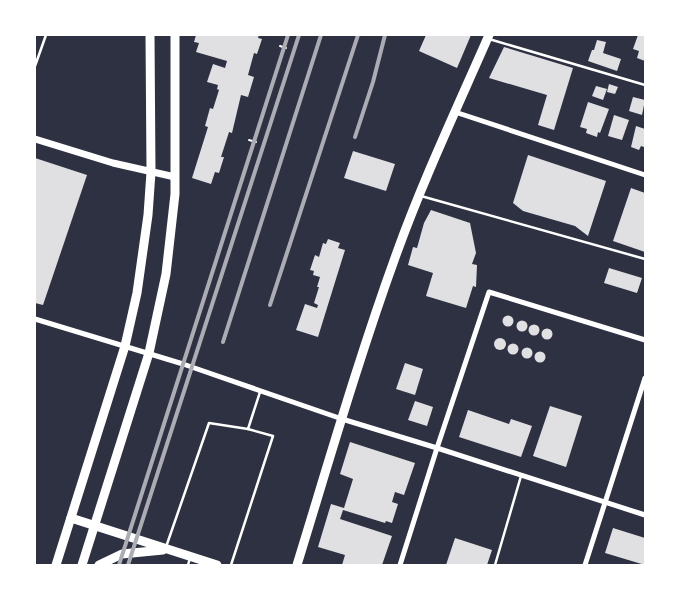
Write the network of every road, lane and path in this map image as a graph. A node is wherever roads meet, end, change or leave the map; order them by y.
1 (46, 35) edge
2 (150, 35) edge
3 (175, 35) edge
4 (488, 37) edge
5 (280, 46) dead end
6 (286, 48) dead end
7 (35, 66) edge
8 (645, 84) edge
9 (455, 112) junction
10 (35, 140) edge
11 (250, 140) dead end
12 (256, 142) dead end
13 (151, 172) junction
14 (645, 175) edge
15 (175, 177) junction
16 (419, 196) junction
17 (645, 259) edge
18 (35, 319) edge
19 (645, 340) edge
20 (125, 346) junction
21 (149, 353) junction
22 (645, 378) edge
23 (261, 391) junction
24 (342, 419) junction
25 (248, 429) junction
26 (437, 448) junction
27 (521, 475) junction
28 (605, 502) junction
29 (645, 515) edge
30 (71, 518) junction
31 (94, 525) junction
32 (168, 549) junction
33 (189, 561) edge
34 (56, 565) edge
35 (82, 565) edge
36 (99, 565) edge
37 (217, 565) edge
38 (231, 565) edge
39 (297, 565) edge
40 (400, 565) edge
41 (495, 565) edge
42 (585, 565) edge

1 - 7 lane
2 - 13 main road
3 - 15 main road
4 - 8 lane
4 - 9 main road
5 - 6 path
9 - 14 street
9 - 16 main road
10 - 13 street
11 - 12 path
13 - 15 street
13 - 20 main road
15 - 21 main road
16 - 17 lane
16 - 24 main road
18 - 20 street
19 - 26 street
20 - 21 street
20 - 30 main road
21 - 23 street
21 - 31 main road
22 - 28 street
23 - 24 street
23 - 25 lane
24 - 26 street
24 - 39 main road
25 - 32 lane
25 - 38 lane
26 - 27 street
26 - 40 street
27 - 28 street
27 - 41 lane
28 - 29 street
28 - 42 street
30 - 31 main road
30 - 34 main road
31 - 32 main road
31 - 35 main road
32 - 33 main road
32 - 36 main road
33 - 37 main road

